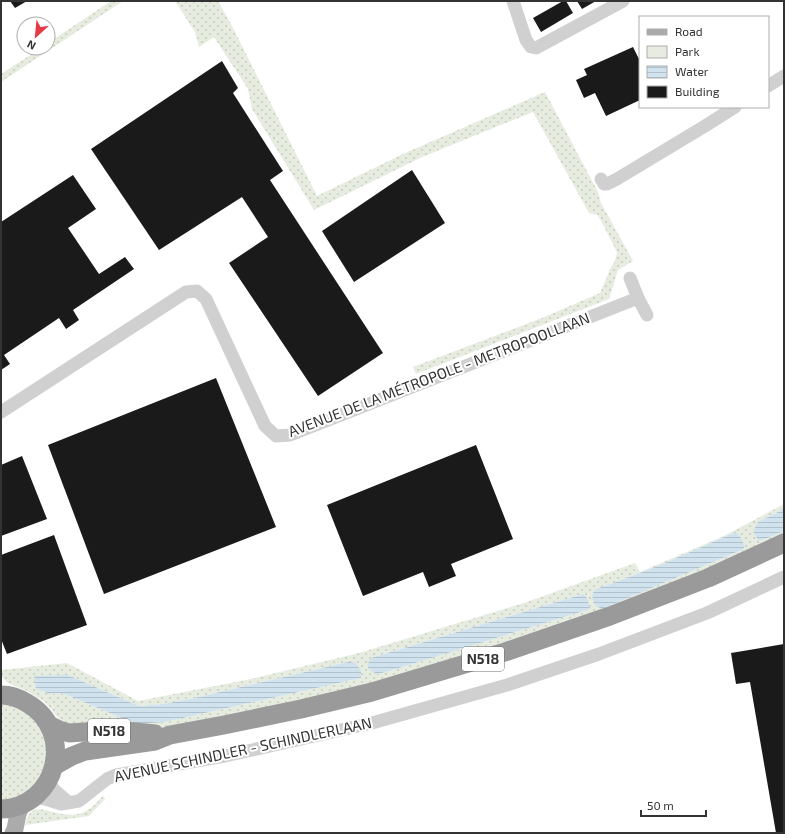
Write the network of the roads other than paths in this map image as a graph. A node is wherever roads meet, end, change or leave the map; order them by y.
1 (514, 1) edge
2 (623, 1) edge
3 (784, 76) edge
4 (769, 85) edge
5 (733, 108) edge
6 (601, 179) dead end
7 (630, 278) dead end
8 (638, 298) junction
9 (647, 315) dead end
10 (1, 412) edge
11 (784, 543) edge
12 (784, 577) edge
13 (2, 693) edge
14 (49, 725) junction
15 (170, 735) junction
16 (52, 773) junction
17 (28, 801) junction
18 (68, 802) junction
19 (1, 809) edge
20 (1, 816) edge
21 (13, 833) edge

1 - 2 street
3 - 4 street
5 - 6 street
7 - 8 street
8 - 9 street
8 - 10 street, AVENUE DE LA MÉTROPOLE - METROPOOLLAAN
11 - 15 highway, N518
12 - 18 street, AVENUE SCHINDLER - SCHINDLERLAAN
13 - 14 highway
14 - 15 highway, N518
14 - 16 highway
15 - 16 highway, N518
16 - 17 highway, N518
16 - 18 street
17 - 18 street, AVENUE SCHINDLER - SCHINDLERLAAN
17 - 19 highway
17 - 21 main road
20 - 21 main road

